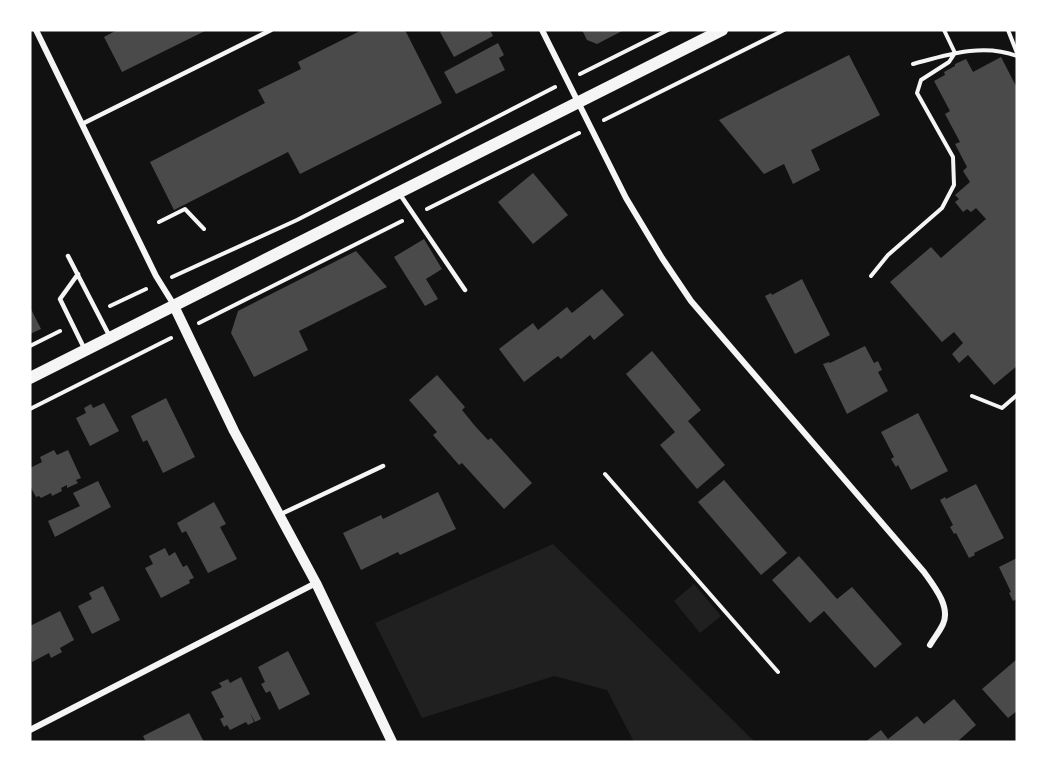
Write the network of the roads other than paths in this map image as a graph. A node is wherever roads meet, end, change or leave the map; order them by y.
1 (36, 30) edge
2 (271, 30) edge
3 (542, 30) edge
4 (723, 30) edge
5 (578, 103) junction
6 (82, 124) junction
7 (399, 193) junction
8 (68, 256) dead end
9 (78, 274) junction
10 (465, 290) dead end
11 (174, 306) junction
12 (110, 337) junction
13 (85, 350) junction
14 (30, 378) edge
15 (383, 466) dead end
16 (279, 515) junction
17 (316, 583) junction
18 (930, 645) dead end
19 (30, 730) edge
20 (392, 742) edge

1 - 6 street
2 - 6 lane
3 - 5 street
4 - 5 main road
5 - 7 main road
5 - 18 street
6 - 11 street
7 - 10 lane
7 - 11 main road
8 - 9 lane
9 - 12 lane
9 - 13 lane
11 - 12 main road
11 - 16 street
12 - 13 main road
13 - 14 main road
15 - 16 lane
16 - 17 street
17 - 19 street
17 - 20 street

